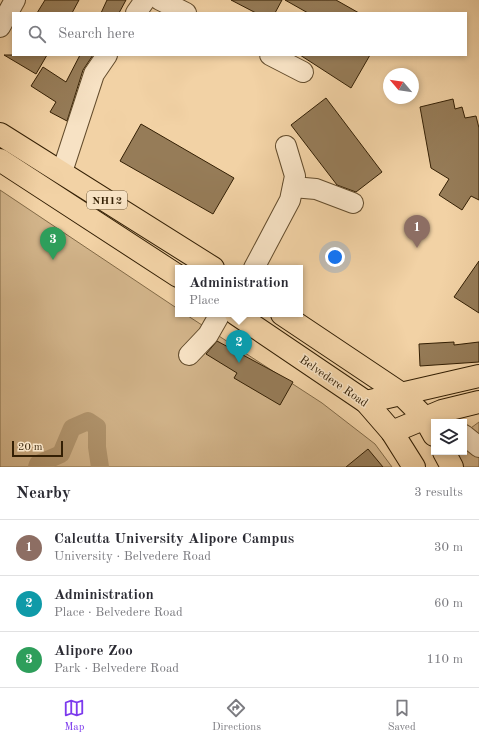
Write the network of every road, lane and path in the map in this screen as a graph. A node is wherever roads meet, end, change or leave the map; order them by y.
1 (15, 0) edge
2 (145, 0) edge
3 (160, 0) edge
4 (137, 12) edge
5 (184, 12) edge
6 (0, 27) edge
7 (106, 56) edge
8 (272, 56) edge
9 (303, 72) dead end
10 (0, 134) edge
11 (286, 146) dead end
12 (0, 160) edge
13 (62, 172) junction
14 (293, 186) junction
15 (353, 203) dead end
16 (208, 265) edge
17 (256, 265) edge
18 (175, 274) edge
19 (218, 317) edge
20 (240, 317) edge
21 (286, 317) edge
22 (189, 355) dead end
23 (479, 376) edge
24 (400, 393) junction
25 (366, 402) junction
26 (479, 402) edge
27 (435, 419) edge
28 (442, 419) edge
29 (431, 423) edge
30 (392, 432) junction
31 (467, 438) edge
32 (479, 448) edge
33 (446, 455) edge
34 (414, 467) edge
35 (452, 467) edge

1 - 6 lane
2 - 4 lane
3 - 5 lane
7 - 13 lane
8 - 9 lane
10 - 13 main road, NH12
11 - 14 lane
12 - 18 main road, NH12
13 - 16 main road, NH12
14 - 15 lane
14 - 17 lane
19 - 22 lane
20 - 25 main road, Belvedere Road
21 - 24 main road
23 - 24 main road
24 - 25 main road
24 - 27 main road
25 - 30 main road, Belvedere Road
26 - 28 main road
29 - 30 main road
30 - 34 main road, Belvedere Road
31 - 32 lane
33 - 35 main road

